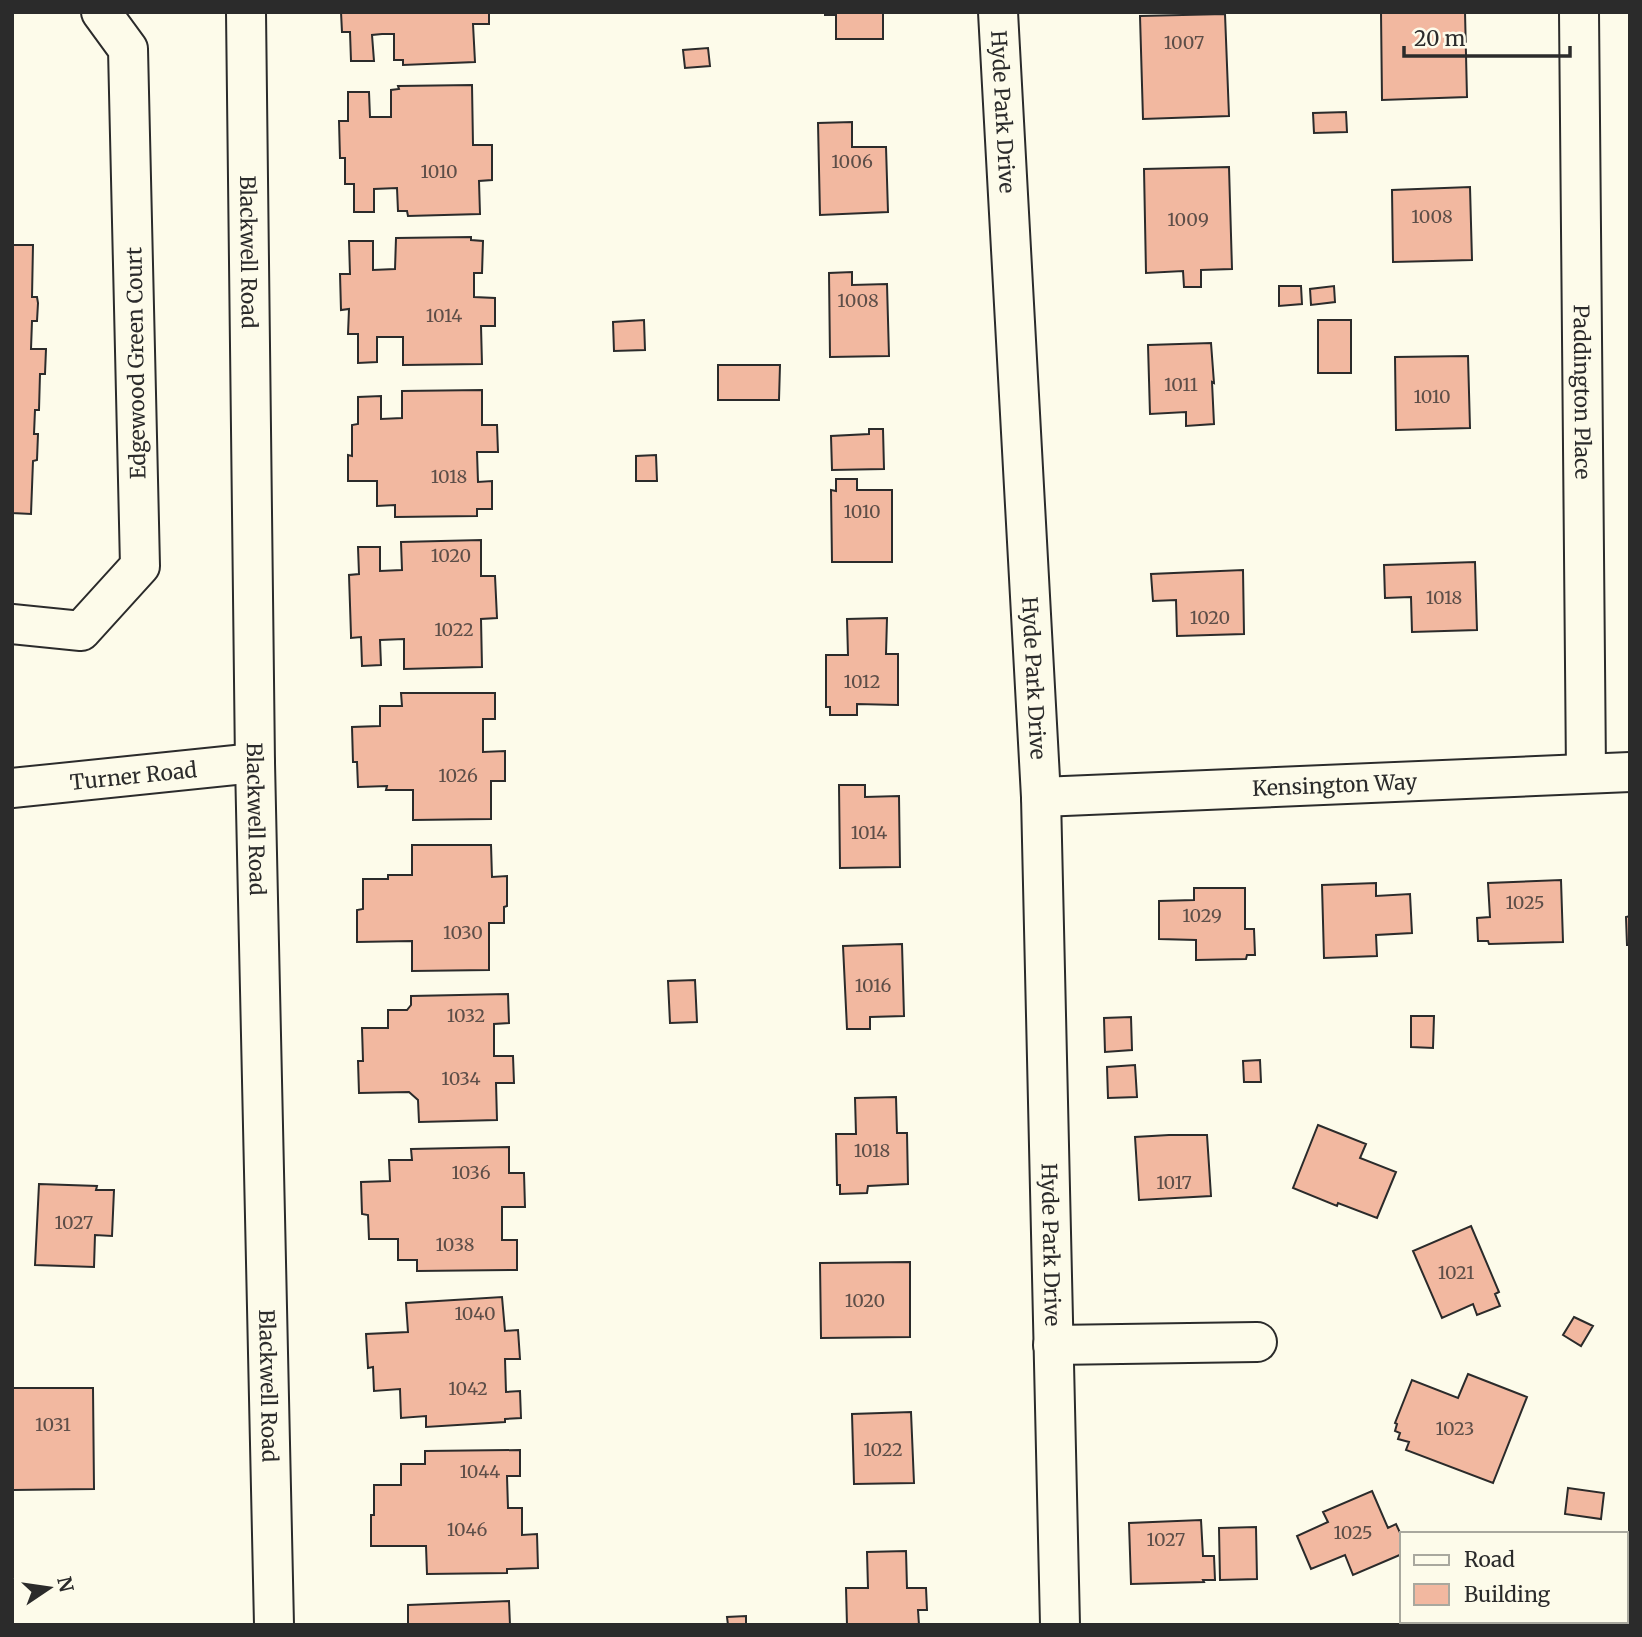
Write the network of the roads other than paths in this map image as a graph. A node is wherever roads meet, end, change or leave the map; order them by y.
1 (101, 12) edge
2 (246, 12) edge
3 (998, 12) edge
4 (1579, 12) edge
5 (12, 624) edge
6 (255, 764) junction
7 (1586, 772) junction
8 (1630, 772) edge
9 (12, 788) edge
10 (1041, 797) junction
11 (1257, 1342) dead end
12 (1053, 1345) junction
13 (274, 1625) edge
14 (1060, 1625) edge

1 - 5 street, Edgewood Green Court
2 - 6 street, Blackwell Road
3 - 10 street, Hyde Park Drive
4 - 7 street, Paddington Place
6 - 9 street, Turner Road
6 - 13 street, Blackwell Road
7 - 8 street, Kensington Way
7 - 10 street, Kensington Way
10 - 12 street, Hyde Park Drive
11 - 12 street, Hyde Park Drive
12 - 14 street, Hyde Park Drive

